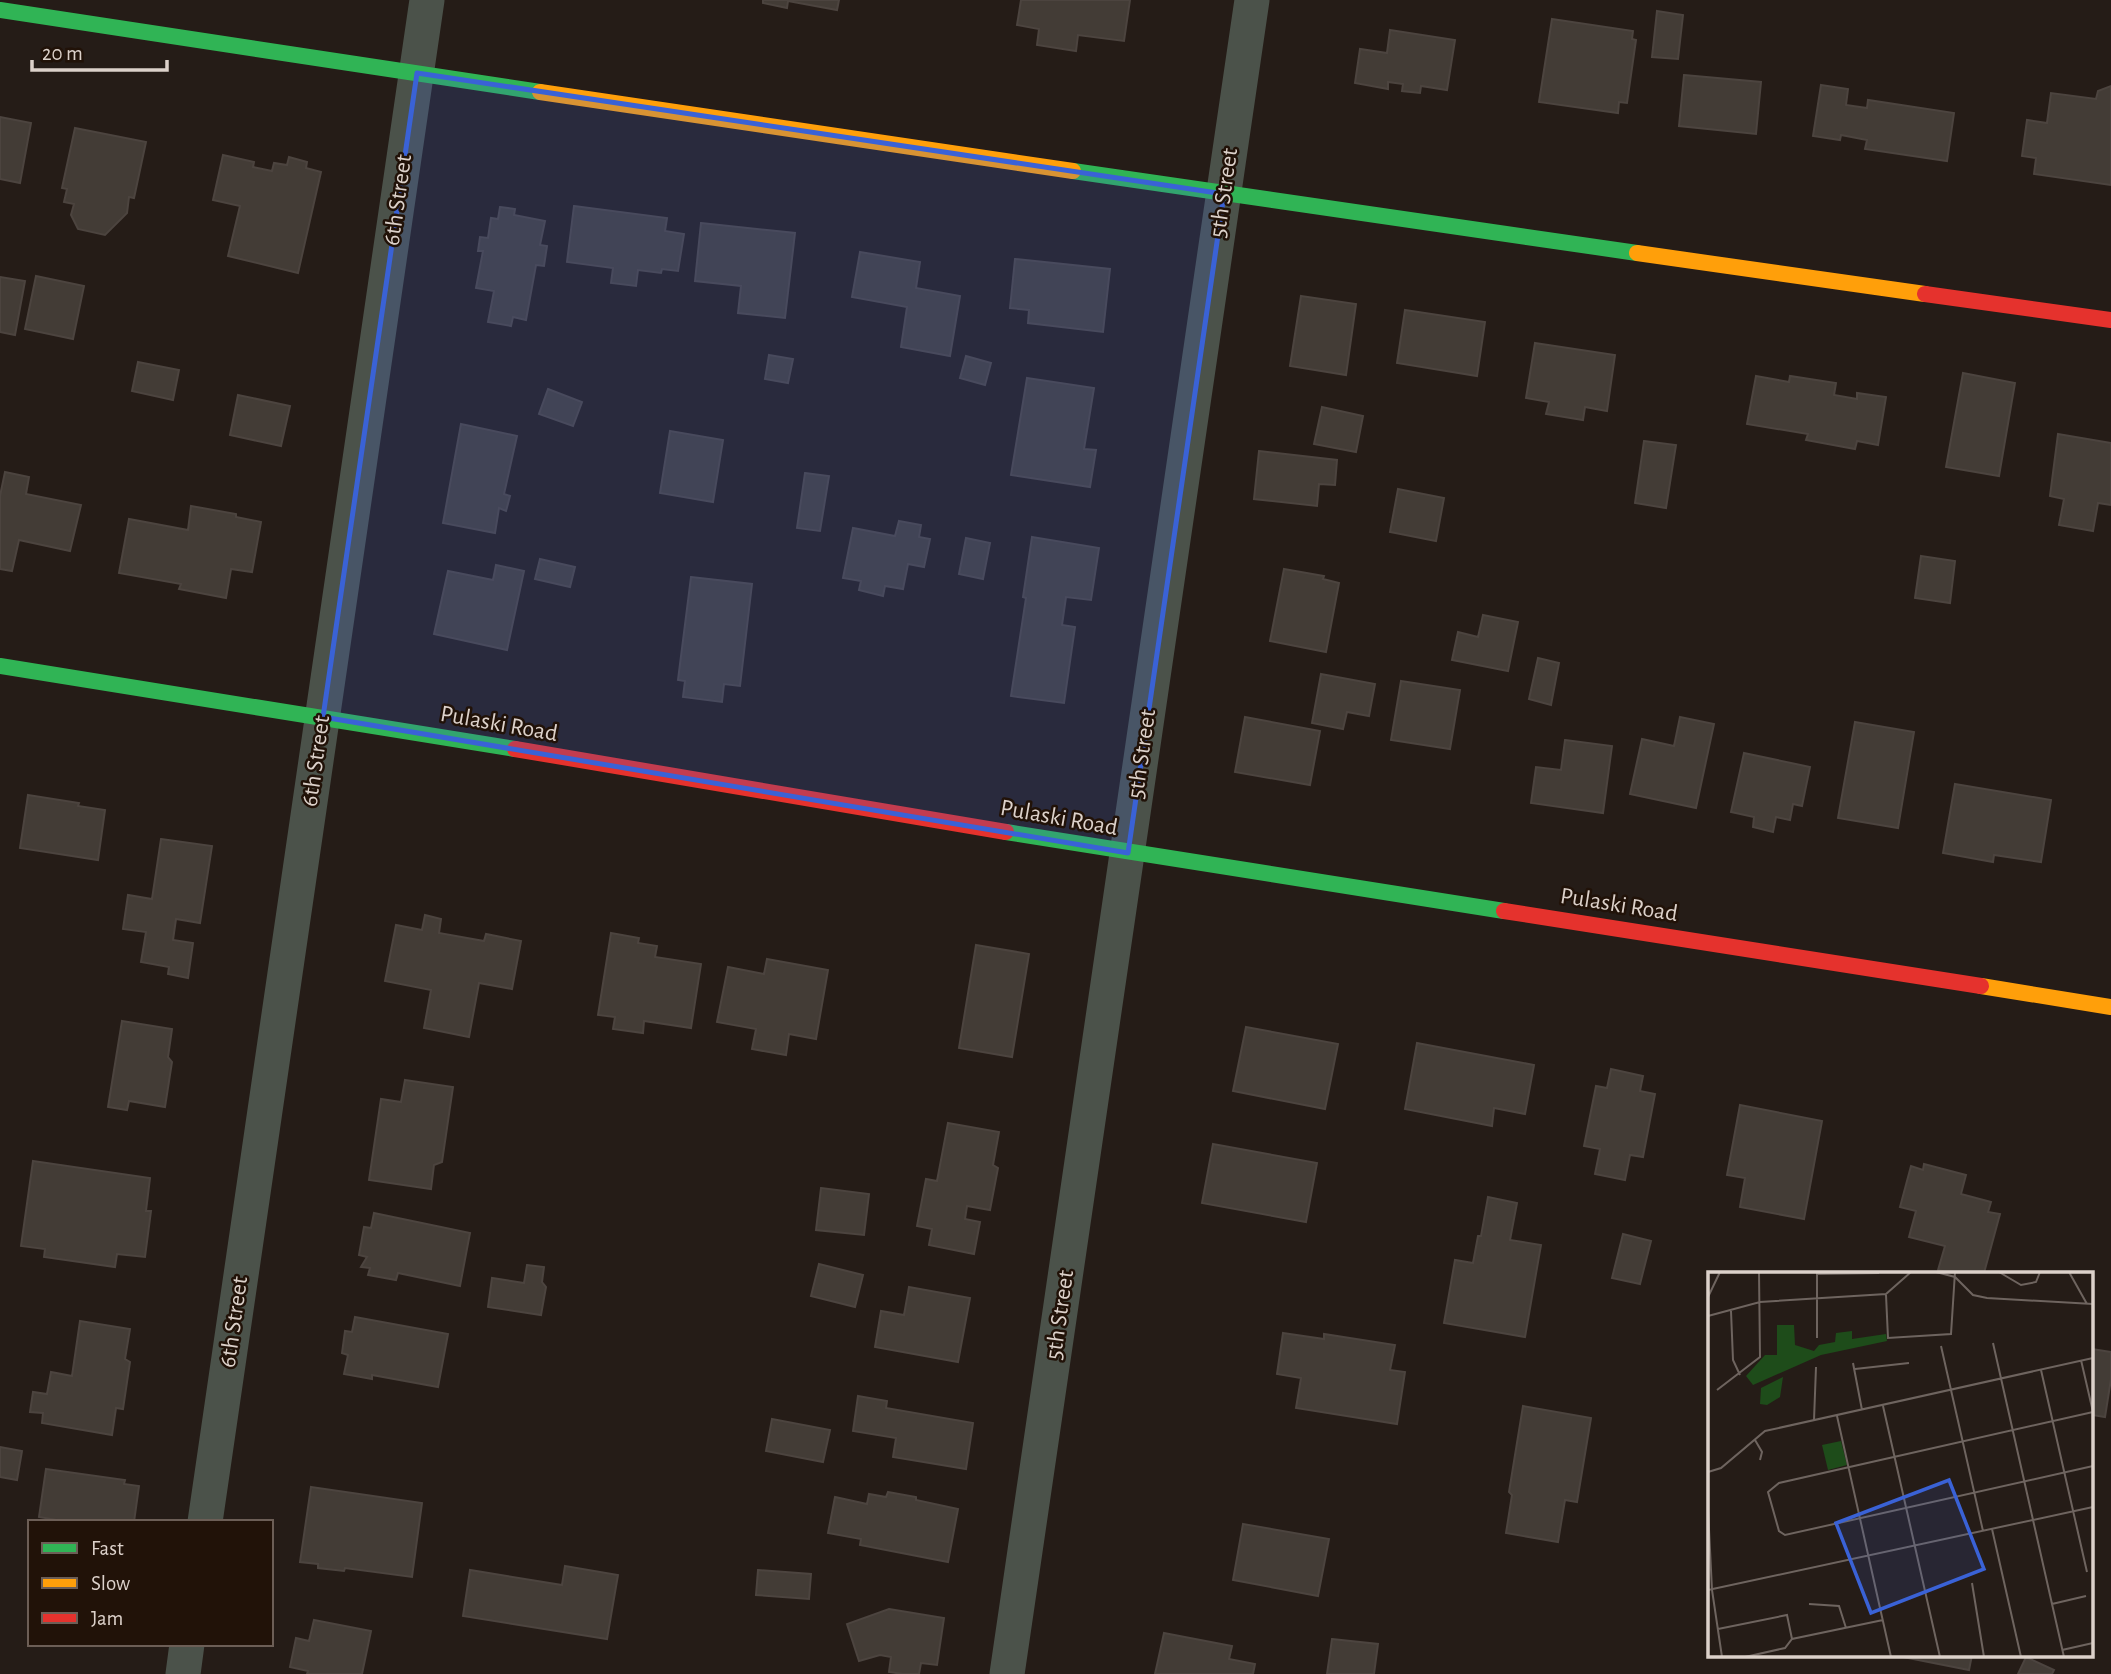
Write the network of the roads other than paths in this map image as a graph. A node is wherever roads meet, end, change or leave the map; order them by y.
1 (427, 0) edge
2 (1252, 0) edge
3 (0, 10) edge
4 (417, 74) junction
5 (1224, 194) junction
6 (2111, 320) edge
7 (0, 666) edge
8 (323, 717) junction
9 (1128, 853) junction
10 (2111, 1007) edge
11 (205, 1520) edge
12 (187, 1646) edge
13 (183, 1674) edge
14 (1007, 1674) edge

1 - 4 street, 6th Street
2 - 5 street, 5th Street
3 - 4 main road
4 - 5 main road
4 - 8 street, 6th Street
5 - 6 main road
5 - 9 street, 5th Street
7 - 8 main road, Pulaski Road
8 - 9 main road, Pulaski Road
8 - 11 street, 6th Street
9 - 10 main road, Pulaski Road
9 - 14 street, 5th Street
12 - 13 street

